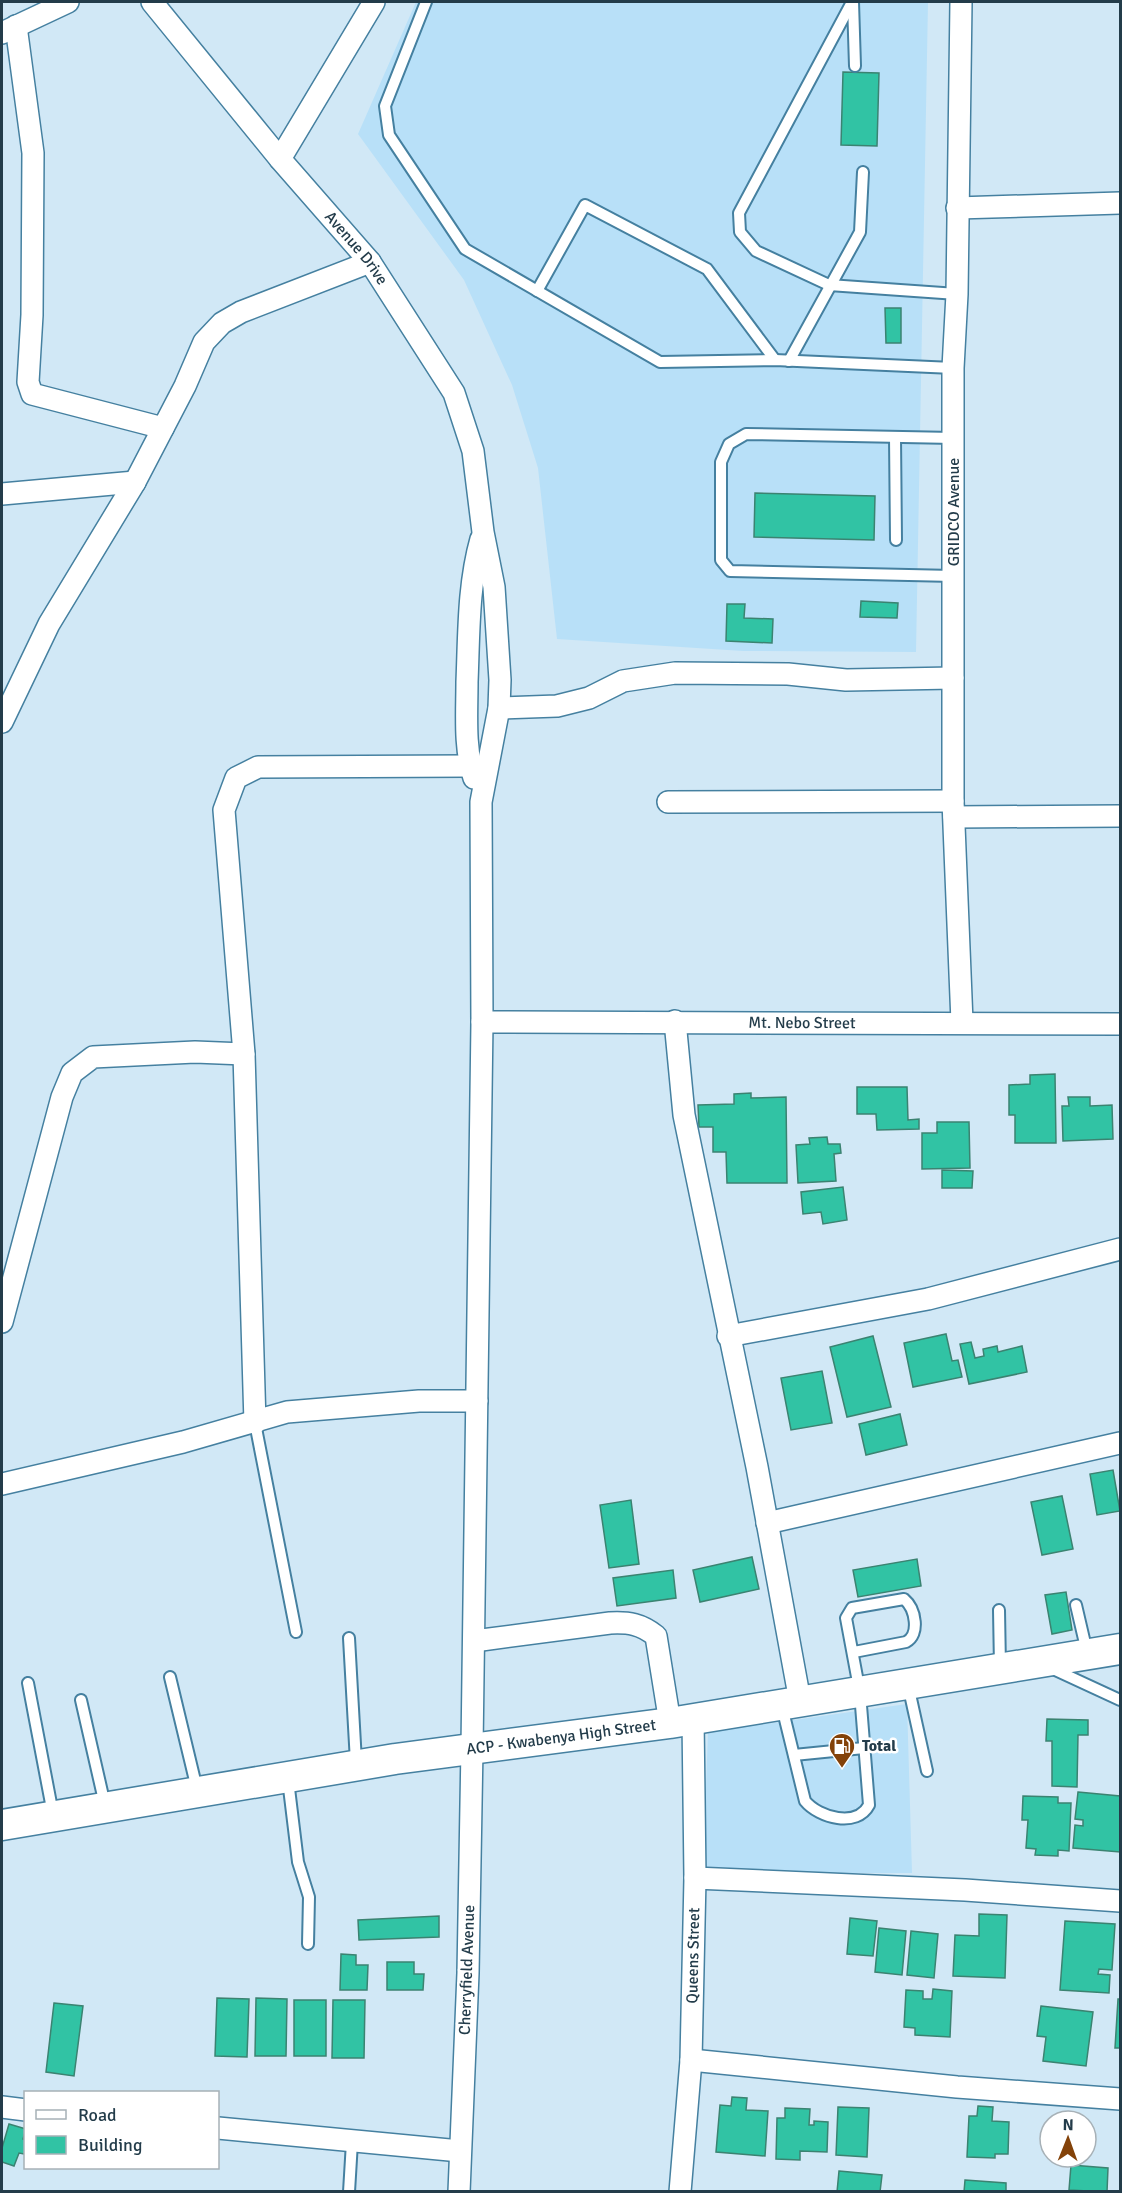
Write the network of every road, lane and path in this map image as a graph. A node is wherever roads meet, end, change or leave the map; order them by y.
1 (68, 2) edge
2 (152, 2) edge
3 (374, 2) edge
4 (426, 2) edge
5 (852, 2) edge
6 (961, 2) edge
7 (9, 29) edge
8 (855, 66) dead end
9 (280, 159) junction
10 (863, 172) dead end
11 (1120, 203) edge
12 (957, 208) junction
13 (370, 262) junction
14 (829, 285) junction
15 (537, 291) junction
16 (957, 294) junction
17 (775, 360) junction
18 (789, 361) junction
19 (953, 368) junction
20 (163, 428) junction
21 (895, 437) junction
22 (954, 438) junction
23 (135, 482) junction
24 (2, 494) edge
25 (483, 532) junction
26 (896, 540) dead end
27 (954, 576) junction
28 (953, 678) junction
29 (499, 708) junction
30 (2, 722) edge
31 (470, 766) junction
32 (481, 802) junction
33 (668, 802) dead end
34 (954, 809) junction
35 (1120, 816) edge
36 (675, 1021) junction
37 (482, 1022) junction
38 (963, 1022) junction
39 (1120, 1024) edge
40 (244, 1054) junction
41 (1120, 1249) edge
42 (2, 1322) edge
43 (728, 1336) junction
44 (477, 1401) junction
45 (255, 1422) junction
46 (1120, 1443) edge
47 (2, 1484) edge
48 (767, 1523) junction
49 (1076, 1605) dead end
50 (999, 1610) dead end
51 (296, 1632) dead end
52 (349, 1638) dead end
53 (474, 1641) junction
54 (1120, 1649) edge
55 (854, 1652) junction
56 (1088, 1655) junction
57 (1040, 1663) junction
58 (1000, 1669) junction
59 (170, 1677) dead end
60 (28, 1683) dead end
61 (908, 1684) junction
62 (860, 1693) junction
63 (81, 1700) dead end
64 (1120, 1700) edge
65 (791, 1702) junction
66 (681, 1720) junction
67 (472, 1748) junction
68 (864, 1748) junction
69 (794, 1755) junction
70 (356, 1766) junction
71 (927, 1771) dead end
72 (287, 1777) junction
73 (198, 1793) junction
74 (105, 1809) junction
75 (53, 1818) junction
76 (2, 1825) edge
77 (695, 1878) junction
78 (1120, 1901) edge
79 (308, 1944) dead end
80 (691, 2060) junction
81 (1120, 2099) edge
82 (2, 2107) edge
83 (24, 2110) edge
84 (219, 2128) edge
85 (352, 2142) junction
86 (460, 2151) junction
87 (349, 2192) edge
88 (459, 2192) edge
89 (680, 2192) edge

1 - 7 street
2 - 9 street, Avenue Drive
3 - 9 street
4 - 15 lane
5 - 8 lane
5 - 14 lane
6 - 12 street, GRIDCO Avenue
7 - 20 street
9 - 13 street, Avenue Drive
10 - 14 lane
11 - 12 street
12 - 16 street, GRIDCO Avenue
13 - 20 street
13 - 25 street, Avenue Drive
14 - 16 lane
14 - 18 lane
15 - 17 lane
15 - 17 lane
16 - 19 street, GRIDCO Avenue
17 - 18 lane
18 - 19 lane
19 - 22 street, GRIDCO Avenue
20 - 23 street
21 - 22 lane
21 - 26 lane
21 - 27 lane
22 - 27 street, GRIDCO Avenue
23 - 24 street
23 - 30 street
25 - 29 street, Avenue Drive
25 - 31 street
27 - 28 street, GRIDCO Avenue
28 - 29 street
28 - 34 street, GRIDCO Avenue
29 - 32 street, Avenue Drive
31 - 32 street
31 - 40 street
32 - 37 street, Cherryfield Avenue
33 - 34 street
34 - 35 street
34 - 38 street, GRIDCO Avenue
36 - 37 street, Mt. Nebo Street
36 - 38 street, Mt. Nebo Street
36 - 43 street
37 - 44 street, Cherryfield Avenue
38 - 39 street, Mt. Nebo Street
40 - 42 street
40 - 45 street
41 - 43 street
43 - 48 street
44 - 45 street
44 - 53 street, Cherryfield Avenue
45 - 47 street
45 - 51 lane
46 - 48 street
48 - 65 street
49 - 56 lane
50 - 58 lane
52 - 70 lane
53 - 66 street, Queens Street
53 - 67 street, Cherryfield Avenue
54 - 56 main road, ACP - Kwabenya High Street
55 - 55 lane
55 - 62 lane
56 - 57 main road, ACP - Kwabenya High Street
57 - 58 main road, ACP - Kwabenya High Street
57 - 64 lane
58 - 61 main road, ACP - Kwabenya High Street
59 - 73 lane
60 - 75 lane
61 - 62 main road, ACP - Kwabenya High Street
61 - 71 lane
62 - 65 main road, ACP - Kwabenya High Street
62 - 68 lane
63 - 74 lane
65 - 66 main road, ACP - Kwabenya High Street
65 - 69 lane
66 - 67 main road, ACP - Kwabenya High Street
66 - 77 street, Queens Street
67 - 70 main road, ACP - Kwabenya High Street
67 - 86 street, Cherryfield Avenue
68 - 69 lane
68 - 69 lane
70 - 72 main road, ACP - Kwabenya High Street
72 - 73 main road, ACP - Kwabenya High Street
72 - 79 lane
73 - 74 main road, ACP - Kwabenya High Street
74 - 75 main road, ACP - Kwabenya High Street
75 - 76 main road, ACP - Kwabenya High Street
77 - 78 street
77 - 80 street, Queens Street
80 - 81 street
80 - 89 street, Queens Street
82 - 83 street
84 - 85 street
85 - 86 street
85 - 87 lane
86 - 88 street, Cherryfield Avenue

